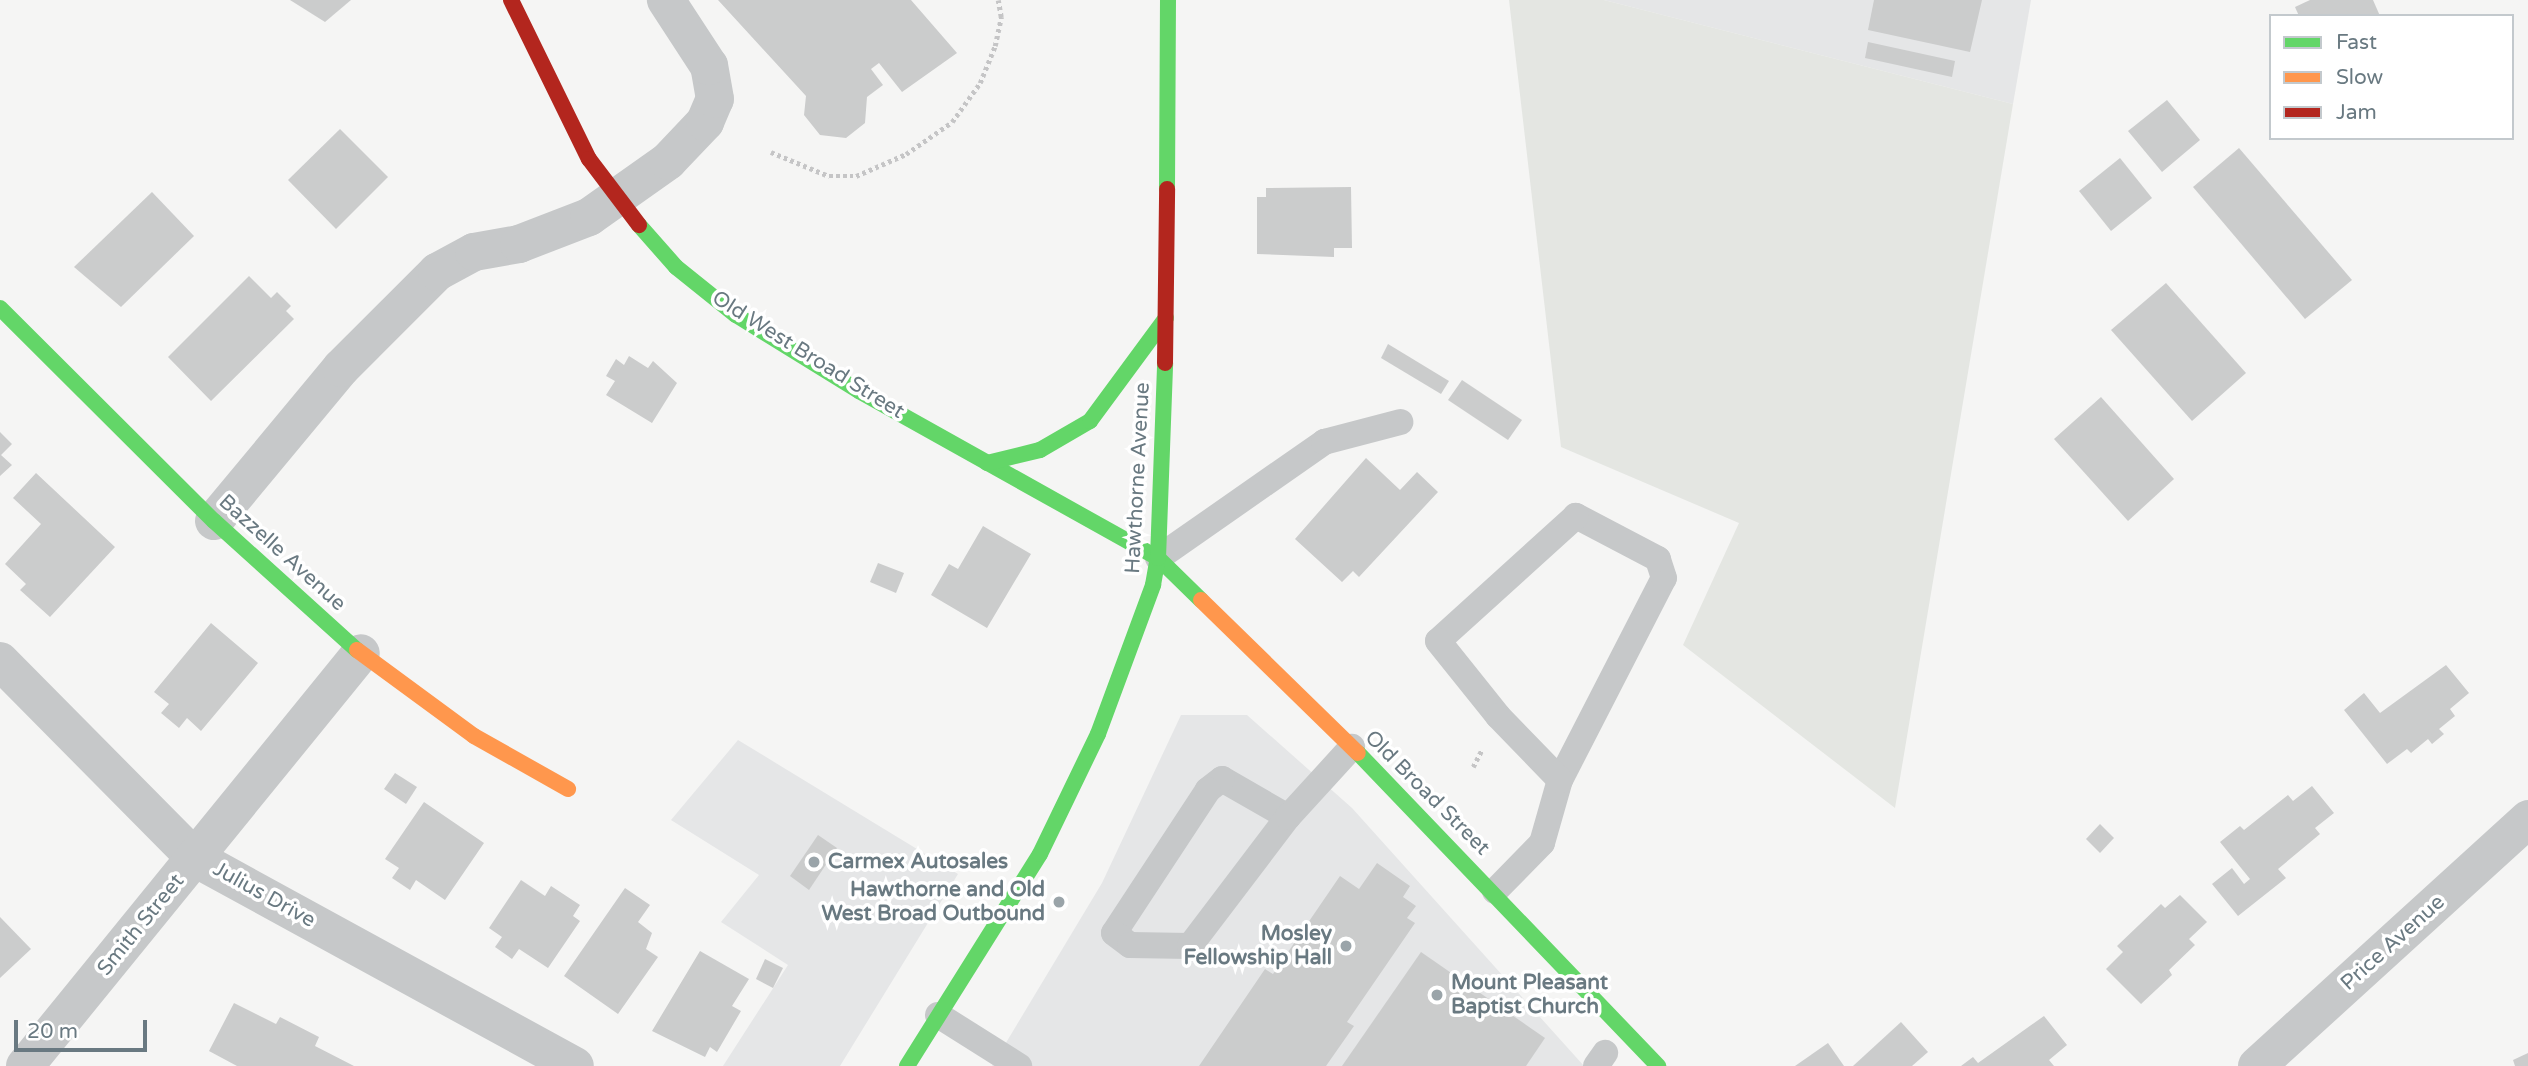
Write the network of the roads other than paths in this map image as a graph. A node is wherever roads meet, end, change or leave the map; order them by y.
1 (666, 0) edge
2 (1168, 0) edge
3 (519, 3) edge
4 (614, 196) junction
5 (0, 308) edge
6 (1166, 318) junction
7 (1399, 422) dead end
8 (987, 463) junction
9 (214, 521) junction
10 (1158, 558) junction
11 (361, 653) junction
12 (0, 661) edge
13 (1352, 747) junction
14 (1560, 780) junction
15 (568, 789) dead end
16 (1289, 817) junction
17 (2528, 818) edge
18 (195, 858) junction
19 (1495, 891) junction
20 (938, 1015) junction
21 (25, 1066) edge
22 (575, 1066) edge
23 (907, 1066) edge
24 (1019, 1066) edge
25 (1658, 1066) edge
26 (2257, 1066) edge

1 - 4 street
2 - 6 street, Hawthorne Avenue
3 - 4 street, Old West Broad Street
4 - 8 street, Old West Broad Street
4 - 9 street
5 - 9 street, Bazzelle Avenue
6 - 8 street
6 - 10 street, Hawthorne Avenue
7 - 10 lane
8 - 10 street, Old West Broad Street
9 - 11 street, Bazzelle Avenue
10 - 13 street, Old Broad Street
10 - 20 street, Hawthorne Avenue
11 - 15 street, Bazzelle Avenue
11 - 18 street, Smith Street
12 - 18 street, Julius Drive
13 - 16 lane
13 - 19 street, Old Broad Street
14 - 14 lane
14 - 19 lane
16 - 16 lane
17 - 26 street, Price Avenue
18 - 21 street, Smith Street
18 - 22 street, Julius Drive
19 - 25 street, Old Broad Street
20 - 23 street, Hawthorne Avenue
20 - 24 lane

